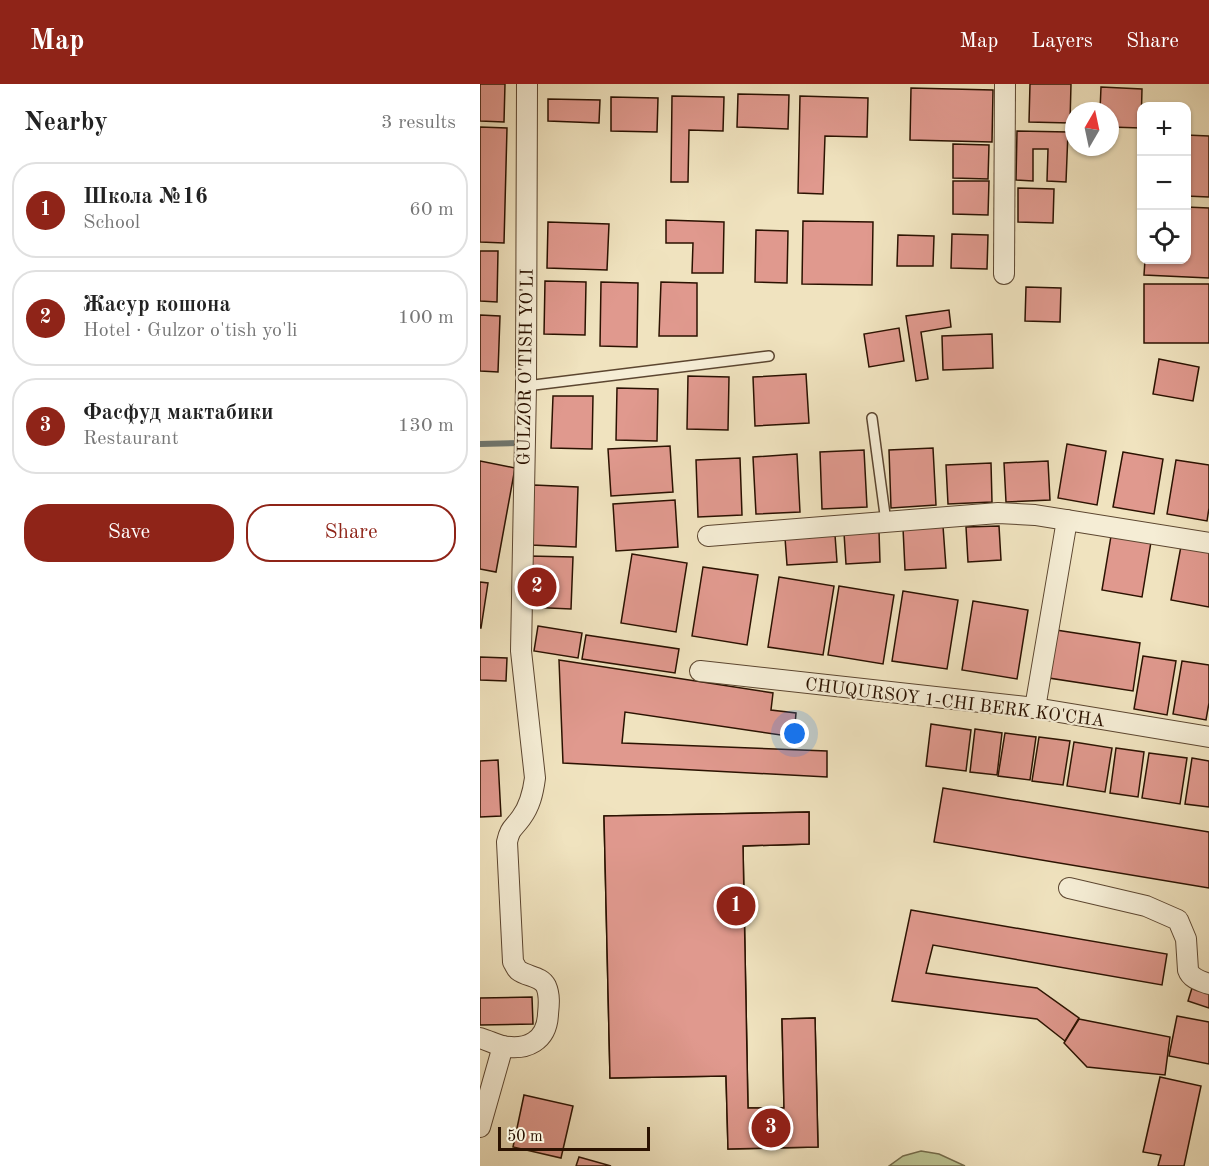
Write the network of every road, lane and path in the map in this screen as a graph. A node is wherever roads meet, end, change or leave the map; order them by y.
1 (527, 84) edge
2 (1005, 84) edge
3 (1004, 274) dead end
4 (770, 356) dead end
5 (526, 386) junction
6 (872, 418) dead end
7 (1067, 520) junction
8 (886, 522) junction
9 (708, 536) dead end
10 (1209, 543) edge
11 (700, 671) dead end
12 (1035, 708) junction
13 (1209, 737) edge
14 (1069, 888) dead end
15 (1209, 984) edge
16 (480, 1038) edge
17 (503, 1046) junction
18 (480, 1127) edge

1 - 5 street, GULZOR O'TISH YO'LI
2 - 3 street
4 - 5 lane
5 - 17 street, GULZOR O'TISH YO'LI
6 - 8 lane
7 - 8 street
7 - 10 street
7 - 12 street
8 - 9 street
11 - 12 street, CHUQURSOY 1-CHI BERK KO'CHA
12 - 13 street, CHUQURSOY 1-CHI BERK KO'CHA
14 - 15 street
16 - 17 street
17 - 18 street

